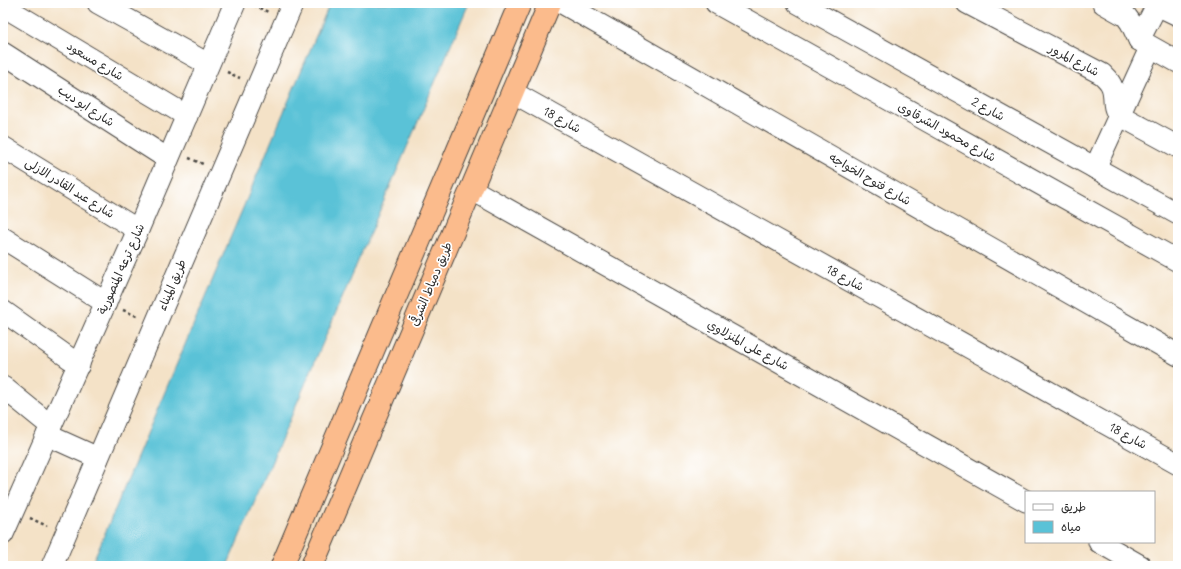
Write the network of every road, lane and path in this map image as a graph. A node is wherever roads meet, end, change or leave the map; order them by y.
1 (98, 3) edge
2 (293, 3) edge
3 (520, 3) edge
4 (550, 3) edge
5 (562, 3) edge
6 (716, 3) edge
7 (798, 3) edge
8 (967, 3) edge
9 (1103, 3) edge
10 (1158, 4) edge
11 (229, 5) edge
12 (3, 6) edge
13 (1178, 15) edge
14 (1144, 44) junction
15 (3, 53) edge
16 (1178, 62) edge
17 (208, 64) junction
18 (258, 86) junction
19 (512, 92) junction
20 (1119, 115) junction
21 (187, 116) junction
22 (3, 147) edge
23 (1178, 147) edge
24 (170, 155) junction
25 (1095, 168) junction
26 (220, 172) junction
27 (471, 189) junction
28 (1178, 214) edge
29 (138, 230) junction
30 (3, 238) edge
31 (1178, 261) edge
32 (106, 303) junction
33 (3, 311) edge
34 (155, 324) junction
35 (1178, 355) edge
36 (79, 365) junction
37 (3, 387) edge
38 (49, 431) junction
39 (98, 458) junction
40 (1178, 464) edge
41 (1025, 500) edge
42 (8, 505) edge
43 (3, 534) edge
44 (65, 534) junction
45 (1100, 543) edge
46 (52, 566) edge
47 (282, 566) edge
48 (312, 566) edge
49 (1141, 566) edge

1 - 17 street
2 - 18 street, طريق الميناء
3 - 47 highway
4 - 19 highway, طريق دمياط الشرقى
5 - 35 street, شارع فتوح الخواجه
6 - 31 street, شارع محمود الشرقاوى
7 - 25 street, شارع 2
8 - 20 street, شارع المرور
9 - 14 street
10 - 13 street
10 - 14 street
11 - 17 street, شارع ترعه المنصورية
12 - 21 street, شارع مسعود
14 - 16 street
14 - 20 street
15 - 24 street, شارع ابو ديب
17 - 18 path
17 - 21 street, شارع ترعه المنصورية
18 - 26 street, طريق الميناء
19 - 27 highway, طريق دمياط الشرقى
19 - 40 street, شارع 18
20 - 23 street
20 - 25 street
21 - 24 street, شارع ترعه المنصورية
22 - 29 street, شارع عبد القادر الازلى
24 - 26 path
24 - 29 street, شارع ترعه المنصورية
25 - 28 street, شارع 2
26 - 34 street, طريق الميناء
27 - 41 street, شارع على المنزلاوي
27 - 48 highway, طريق دمياط الشرقى
29 - 32 street, شارع ترعه المنصورية
30 - 32 street
32 - 34 path
32 - 36 street, شارع ترعه المنصورية
33 - 36 street
34 - 39 street, طريق الميناء
36 - 38 street, شارع ترعه المنصورية
37 - 38 street
38 - 39 street
38 - 42 street, شارع ترعه المنصورية
39 - 44 street, طريق الميناء
42 - 43 street, شارع ترعه المنصورية
42 - 44 path
44 - 46 street, طريق الميناء
45 - 49 street

